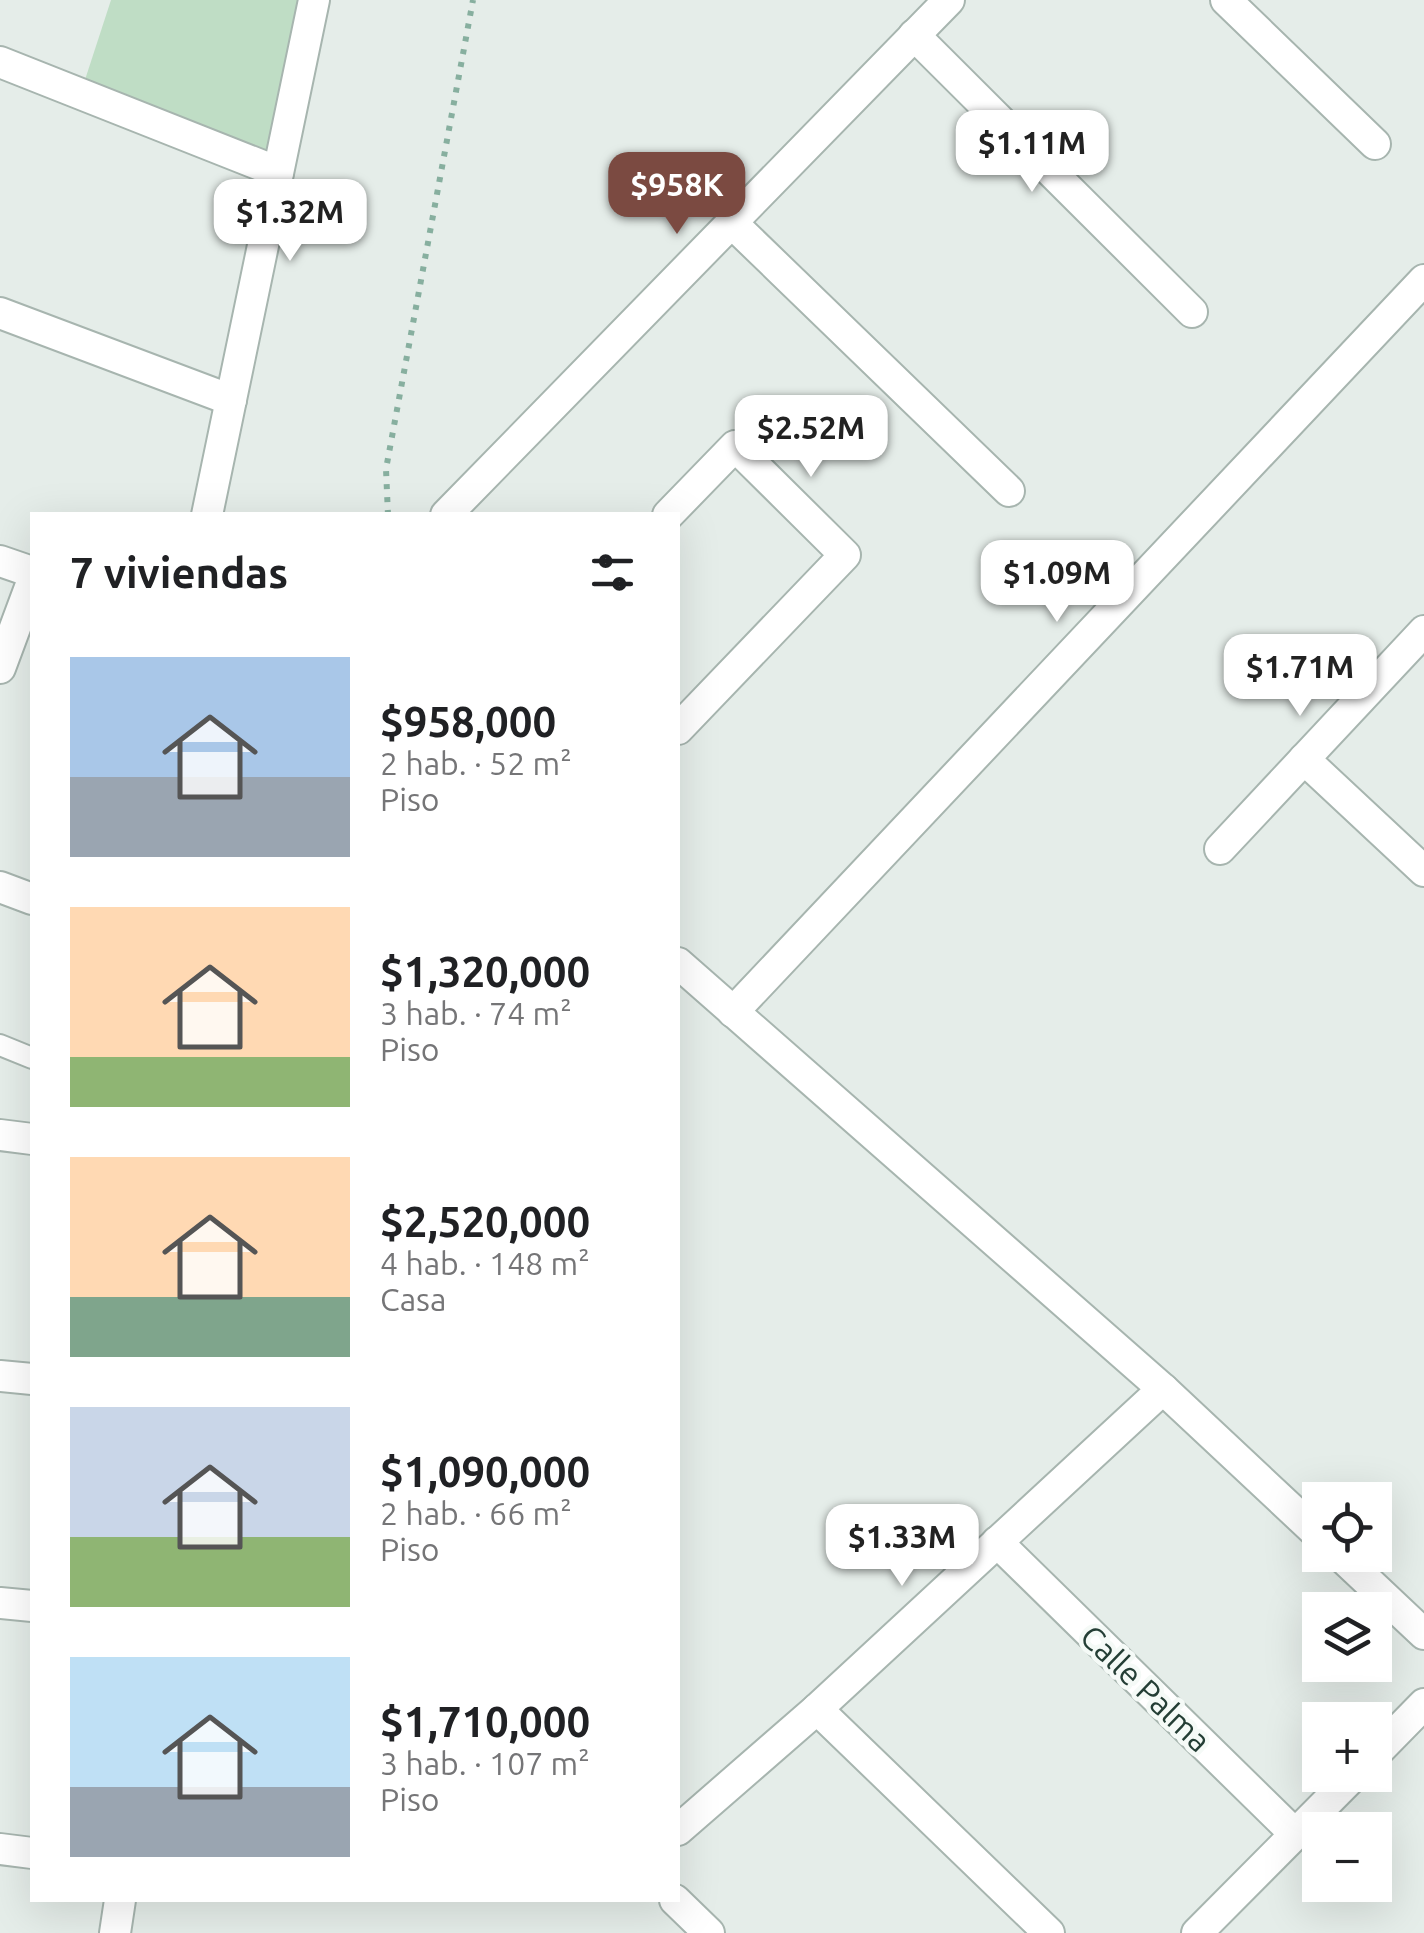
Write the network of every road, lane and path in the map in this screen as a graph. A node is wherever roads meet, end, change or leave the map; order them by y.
1 (314, 0) edge
2 (472, 0) edge
3 (949, 0) edge
4 (1226, 0) edge
5 (914, 35) junction
6 (0, 62) edge
7 (1375, 144) dead end
8 (278, 172) junction
9 (732, 223) junction
10 (1424, 280) edge
11 (1192, 312) dead end
12 (0, 313) edge
13 (231, 400) junction
14 (1009, 491) dead end
15 (208, 512) edge
16 (388, 512) edge
17 (449, 512) edge
18 (671, 512) edge
19 (0, 561) edge
20 (30, 571) edge
21 (30, 587) edge
22 (1424, 630) edge
23 (0, 668) edge
24 (680, 726) edge
25 (1304, 759) junction
26 (1220, 849) dead end
27 (1424, 871) edge
28 (0, 887) edge
29 (30, 898) edge
30 (680, 965) edge
31 (734, 1012) junction
32 (0, 1045) edge
33 (30, 1057) edge
34 (0, 1135) edge
35 (30, 1139) edge
36 (0, 1376) edge
37 (30, 1379) edge
38 (1164, 1388) junction
39 (1302, 1519) edge
40 (997, 1542) junction
41 (1358, 1572) edge
42 (0, 1603) edge
43 (30, 1606) edge
44 (1424, 1634) edge
45 (1424, 1704) edge
46 (817, 1709) junction
47 (1392, 1737) edge
48 (1337, 1792) edge
49 (680, 1828) edge
50 (1296, 1834) junction
51 (0, 1849) edge
52 (30, 1853) edge
53 (120, 1902) edge
54 (677, 1902) edge
55 (115, 1933) edge
56 (709, 1933) edge
57 (1049, 1933) edge
58 (1197, 1933) edge

1 - 8 street
2 - 16 path
3 - 5 street
4 - 7 street
5 - 9 street
5 - 11 street
6 - 8 street
8 - 13 street
9 - 14 street
9 - 17 street
10 - 31 street
12 - 13 street
13 - 15 street
18 - 24 street
19 - 20 street
21 - 23 street
22 - 25 street
25 - 26 street
25 - 27 street
28 - 29 street
30 - 31 street
31 - 38 street
32 - 33 lane
34 - 35 street
36 - 37 street
38 - 39 street
38 - 40 street
40 - 46 street
40 - 50 street, Calle Palma
41 - 44 street
42 - 43 street
45 - 47 street
46 - 49 street
46 - 57 street
48 - 50 street
50 - 58 street
51 - 52 street
53 - 55 street
54 - 56 street

